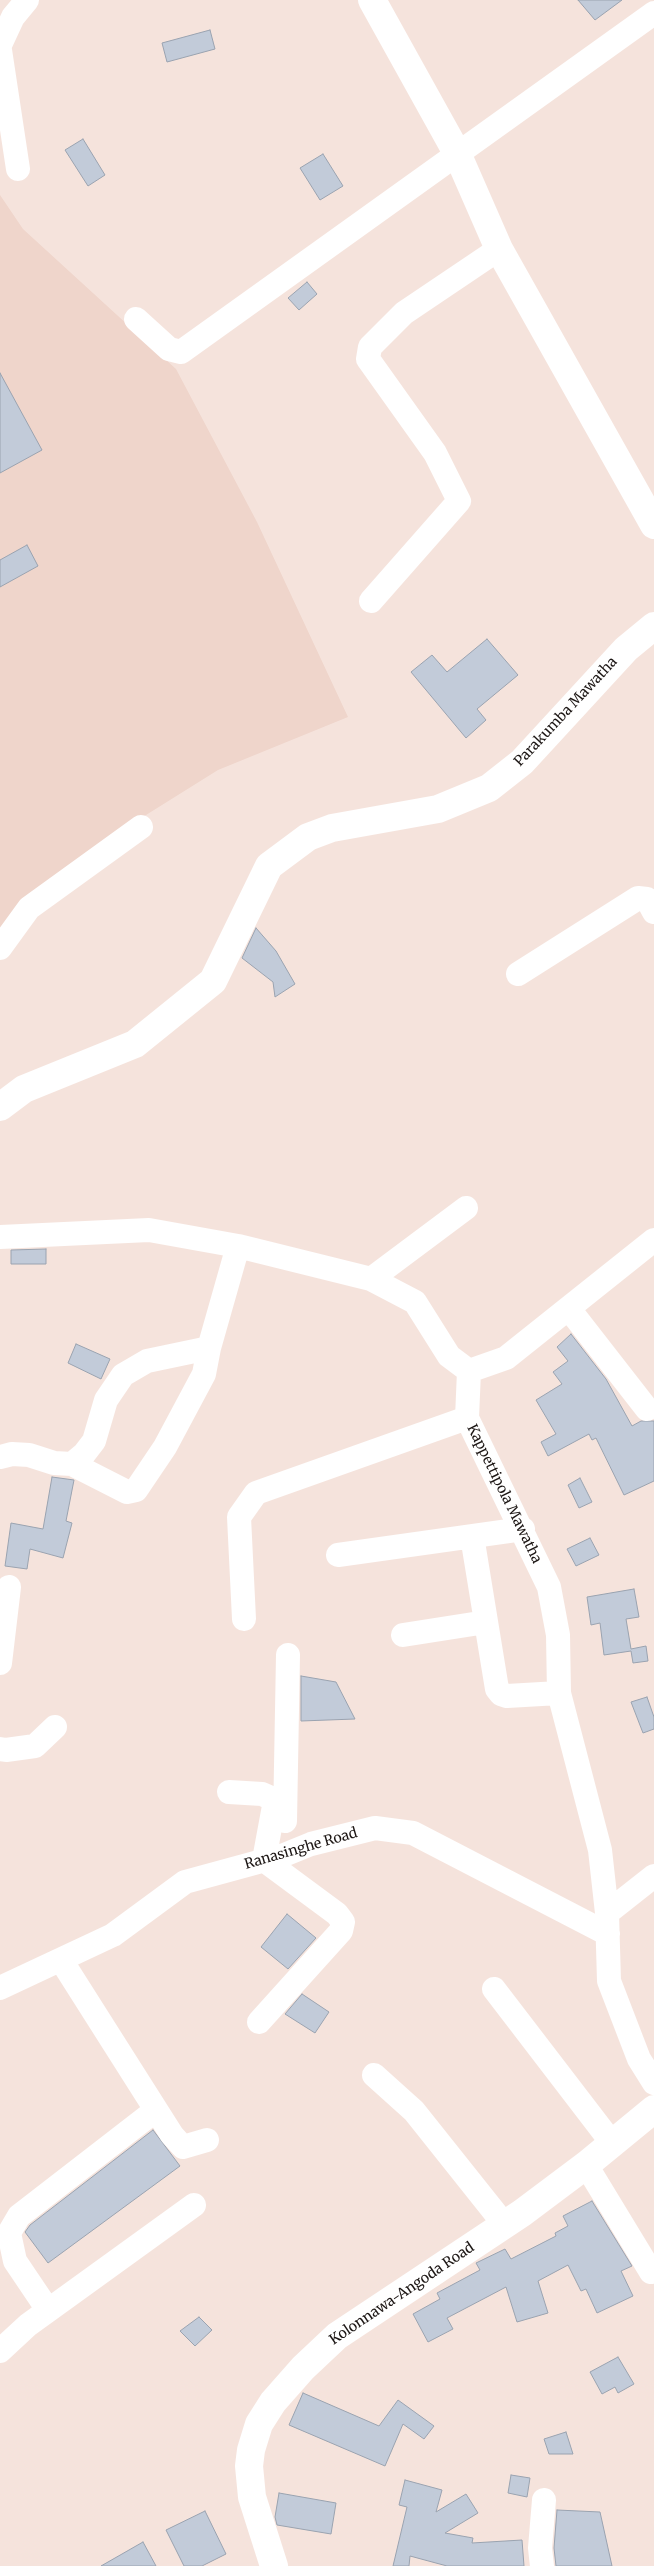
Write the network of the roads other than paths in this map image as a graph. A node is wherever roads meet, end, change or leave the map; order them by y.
1 (27, 0) edge
2 (372, 0) edge
3 (654, 14) edge
4 (0, 45) edge
5 (0, 50) edge
6 (456, 154) junction
7 (18, 168) dead end
8 (499, 249) junction
9 (136, 319) dead end
10 (654, 525) edge
11 (371, 601) dead end
12 (654, 626) edge
13 (140, 827) dead end
14 (654, 912) edge
15 (0, 948) edge
16 (518, 974) dead end
17 (0, 1108) edge
18 (466, 1208) dead end
19 (0, 1237) edge
20 (654, 1240) edge
21 (238, 1246) junction
22 (371, 1280) junction
23 (569, 1309) junction
24 (209, 1348) junction
25 (469, 1371) junction
26 (648, 1409) dead end
27 (467, 1418) junction
28 (0, 1458) edge
29 (72, 1464) junction
30 (523, 1529) junction
31 (472, 1536) junction
32 (338, 1555) dead end
33 (9, 1587) dead end
34 (244, 1619) dead end
35 (486, 1622) junction
36 (403, 1635) dead end
37 (288, 1655) dead end
38 (0, 1663) edge
39 (559, 1693) junction
40 (56, 1727) dead end
41 (0, 1749) edge
42 (229, 1792) dead end
43 (274, 1858) junction
44 (654, 1876) edge
45 (607, 1923) junction
46 (61, 1960) junction
47 (0, 1988) edge
48 (494, 1989) dead end
49 (259, 2022) dead end
50 (374, 2074) dead end
51 (654, 2083) edge
52 (654, 2109) edge
53 (156, 2110) junction
54 (207, 2140) dead end
55 (612, 2143) junction
56 (586, 2165) junction
57 (194, 2205) dead end
58 (504, 2224) junction
59 (650, 2272) dead end
60 (48, 2310) junction
61 (0, 2351) edge
62 (544, 2500) dead end
63 (274, 2566) edge
64 (542, 2566) edge

1 - 4 street
2 - 6 main road
3 - 6 street
5 - 7 street
6 - 8 main road
6 - 9 street
8 - 10 main road
8 - 11 street
12 - 17 main road, Parakumba Mawatha
13 - 15 street
14 - 16 street
18 - 22 street
19 - 21 street
20 - 23 street
21 - 22 street
21 - 24 street
22 - 25 street
23 - 25 street
23 - 26 street
24 - 29 street
24 - 29 street
25 - 27 street, Kappettipola Mawatha
27 - 30 street, Kappettipola Mawatha
27 - 34 street
28 - 29 street
30 - 31 street
30 - 39 street, Kappettipola Mawatha
31 - 32 street
31 - 35 street
33 - 38 street
35 - 36 street
35 - 39 street
37 - 43 street
39 - 45 street, Kappettipola Mawatha
40 - 41 street
42 - 43 street
43 - 45 street, Ranasinghe Road
43 - 46 street, Ranasinghe Road
43 - 49 street
44 - 45 street
45 - 51 street, Kappettipola Mawatha
46 - 47 street, Ranasinghe Road
46 - 53 street
48 - 55 street
50 - 58 street
52 - 55 main road, Kolonnawa-Angoda Road
53 - 54 street
53 - 60 street
55 - 56 main road, Kolonnawa-Angoda Road
56 - 58 main road, Kolonnawa-Angoda Road
56 - 59 street
57 - 60 street
58 - 63 main road, Kolonnawa-Angoda Road
60 - 61 street
62 - 64 street

